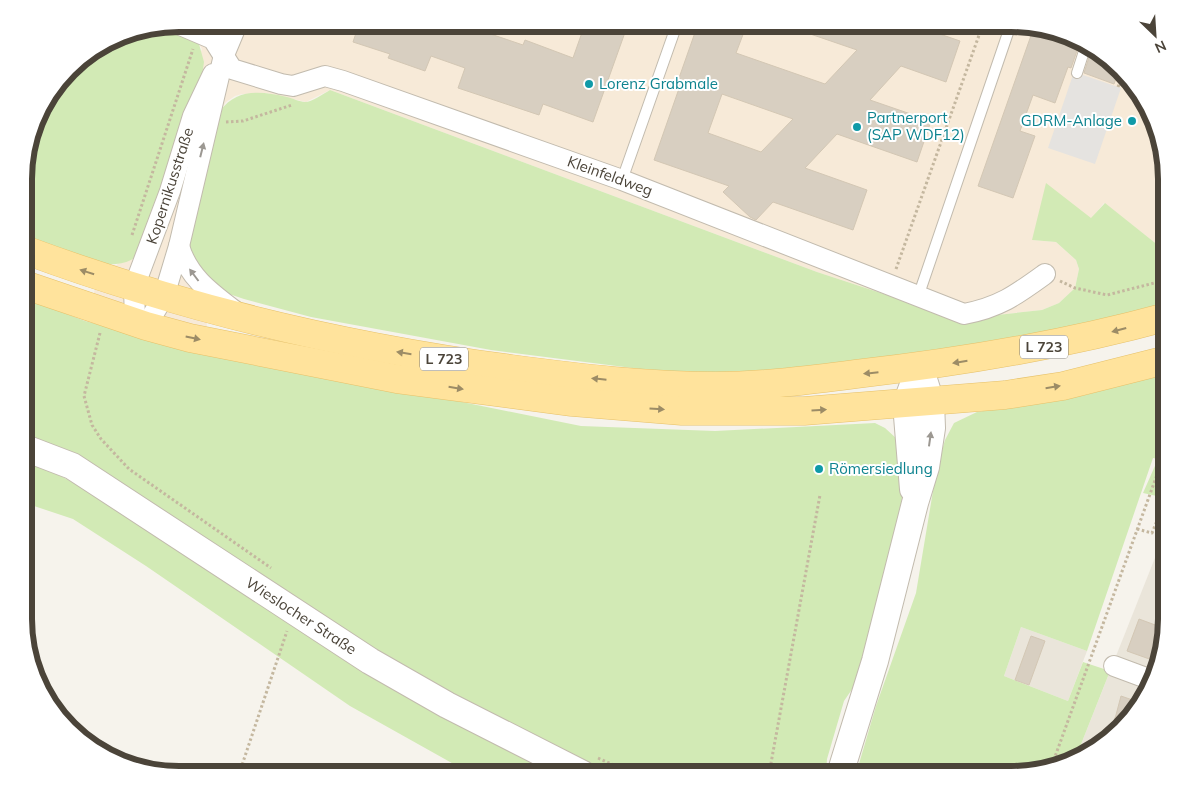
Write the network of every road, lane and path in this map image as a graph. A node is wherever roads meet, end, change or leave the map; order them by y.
1 (674, 32) edge
2 (980, 32) edge
3 (1009, 32) edge
4 (200, 33) edge
5 (202, 33) edge
6 (233, 33) edge
7 (1083, 52) edge
8 (224, 55) junction
9 (1076, 73) dead end
10 (1120, 81) edge
11 (1118, 87) dead end
12 (298, 103) dead end
13 (171, 112) junction
14 (202, 118) junction
15 (622, 180) junction
16 (129, 243) dead end
17 (179, 246) junction
18 (32, 252) edge
19 (1045, 274) joint
20 (1157, 282) edge
21 (889, 286) junction
22 (32, 287) edge
23 (134, 287) junction
24 (164, 296) junction
25 (918, 297) junction
26 (243, 318) junction
27 (1157, 319) edge
28 (140, 324) junction
29 (102, 327) dead end
30 (1157, 362) edge
31 (920, 367) junction
32 (919, 403) junction
33 (32, 451) edge
34 (1157, 474) edge
35 (820, 495) dead end
36 (1157, 523) edge
37 (1137, 528) junction
38 (275, 571) dead end
39 (288, 631) dead end
40 (1114, 666) dead end
41 (1145, 677) edge
42 (1054, 759) edge
43 (771, 765) edge
44 (843, 765) edge
45 (241, 766) edge
46 (566, 766) edge

1 - 15 lane
2 - 21 path
3 - 25 lane
4 - 13 path
5 - 8 street, Kleinfeldweg
6 - 8 street, Kopernikusstraße
7 - 9 lane
8 - 14 street, Kopernikusstraße
8 - 15 street, Kleinfeldweg
10 - 11 path
12 - 14 path
13 - 14 path
13 - 16 path
17 -> 14 street, Kopernikusstraße
14 - 23 street, Kopernikusstraße
15 - 21 street, Kleinfeldweg
17 - 24 street, Kopernikusstraße
26 -> 17 street, Kopernikusstraße
23 -> 18 main road, L 723
19 - 20 path
19 - 25 street, Kleinfeldweg
21 - 25 street, Kleinfeldweg
22 - 28 main road, L 723
23 - 24 main road, L 723
23 - 28 street, Kopernikusstraße
24 - 26 main road, L 723
24 - 28 street, Kopernikusstraße
31 -> 26 main road, L 723
27 -> 31 main road, L 723
28 -> 32 main road, L 723
29 - 38 path
32 -> 30 main road, L 723
31 - 32 street
32 - 44 street
33 - 46 street, Wieslocher Straße
34 - 37 path
35 - 43 path
36 - 37 path
37 - 42 path
39 - 45 path
40 - 41 street

